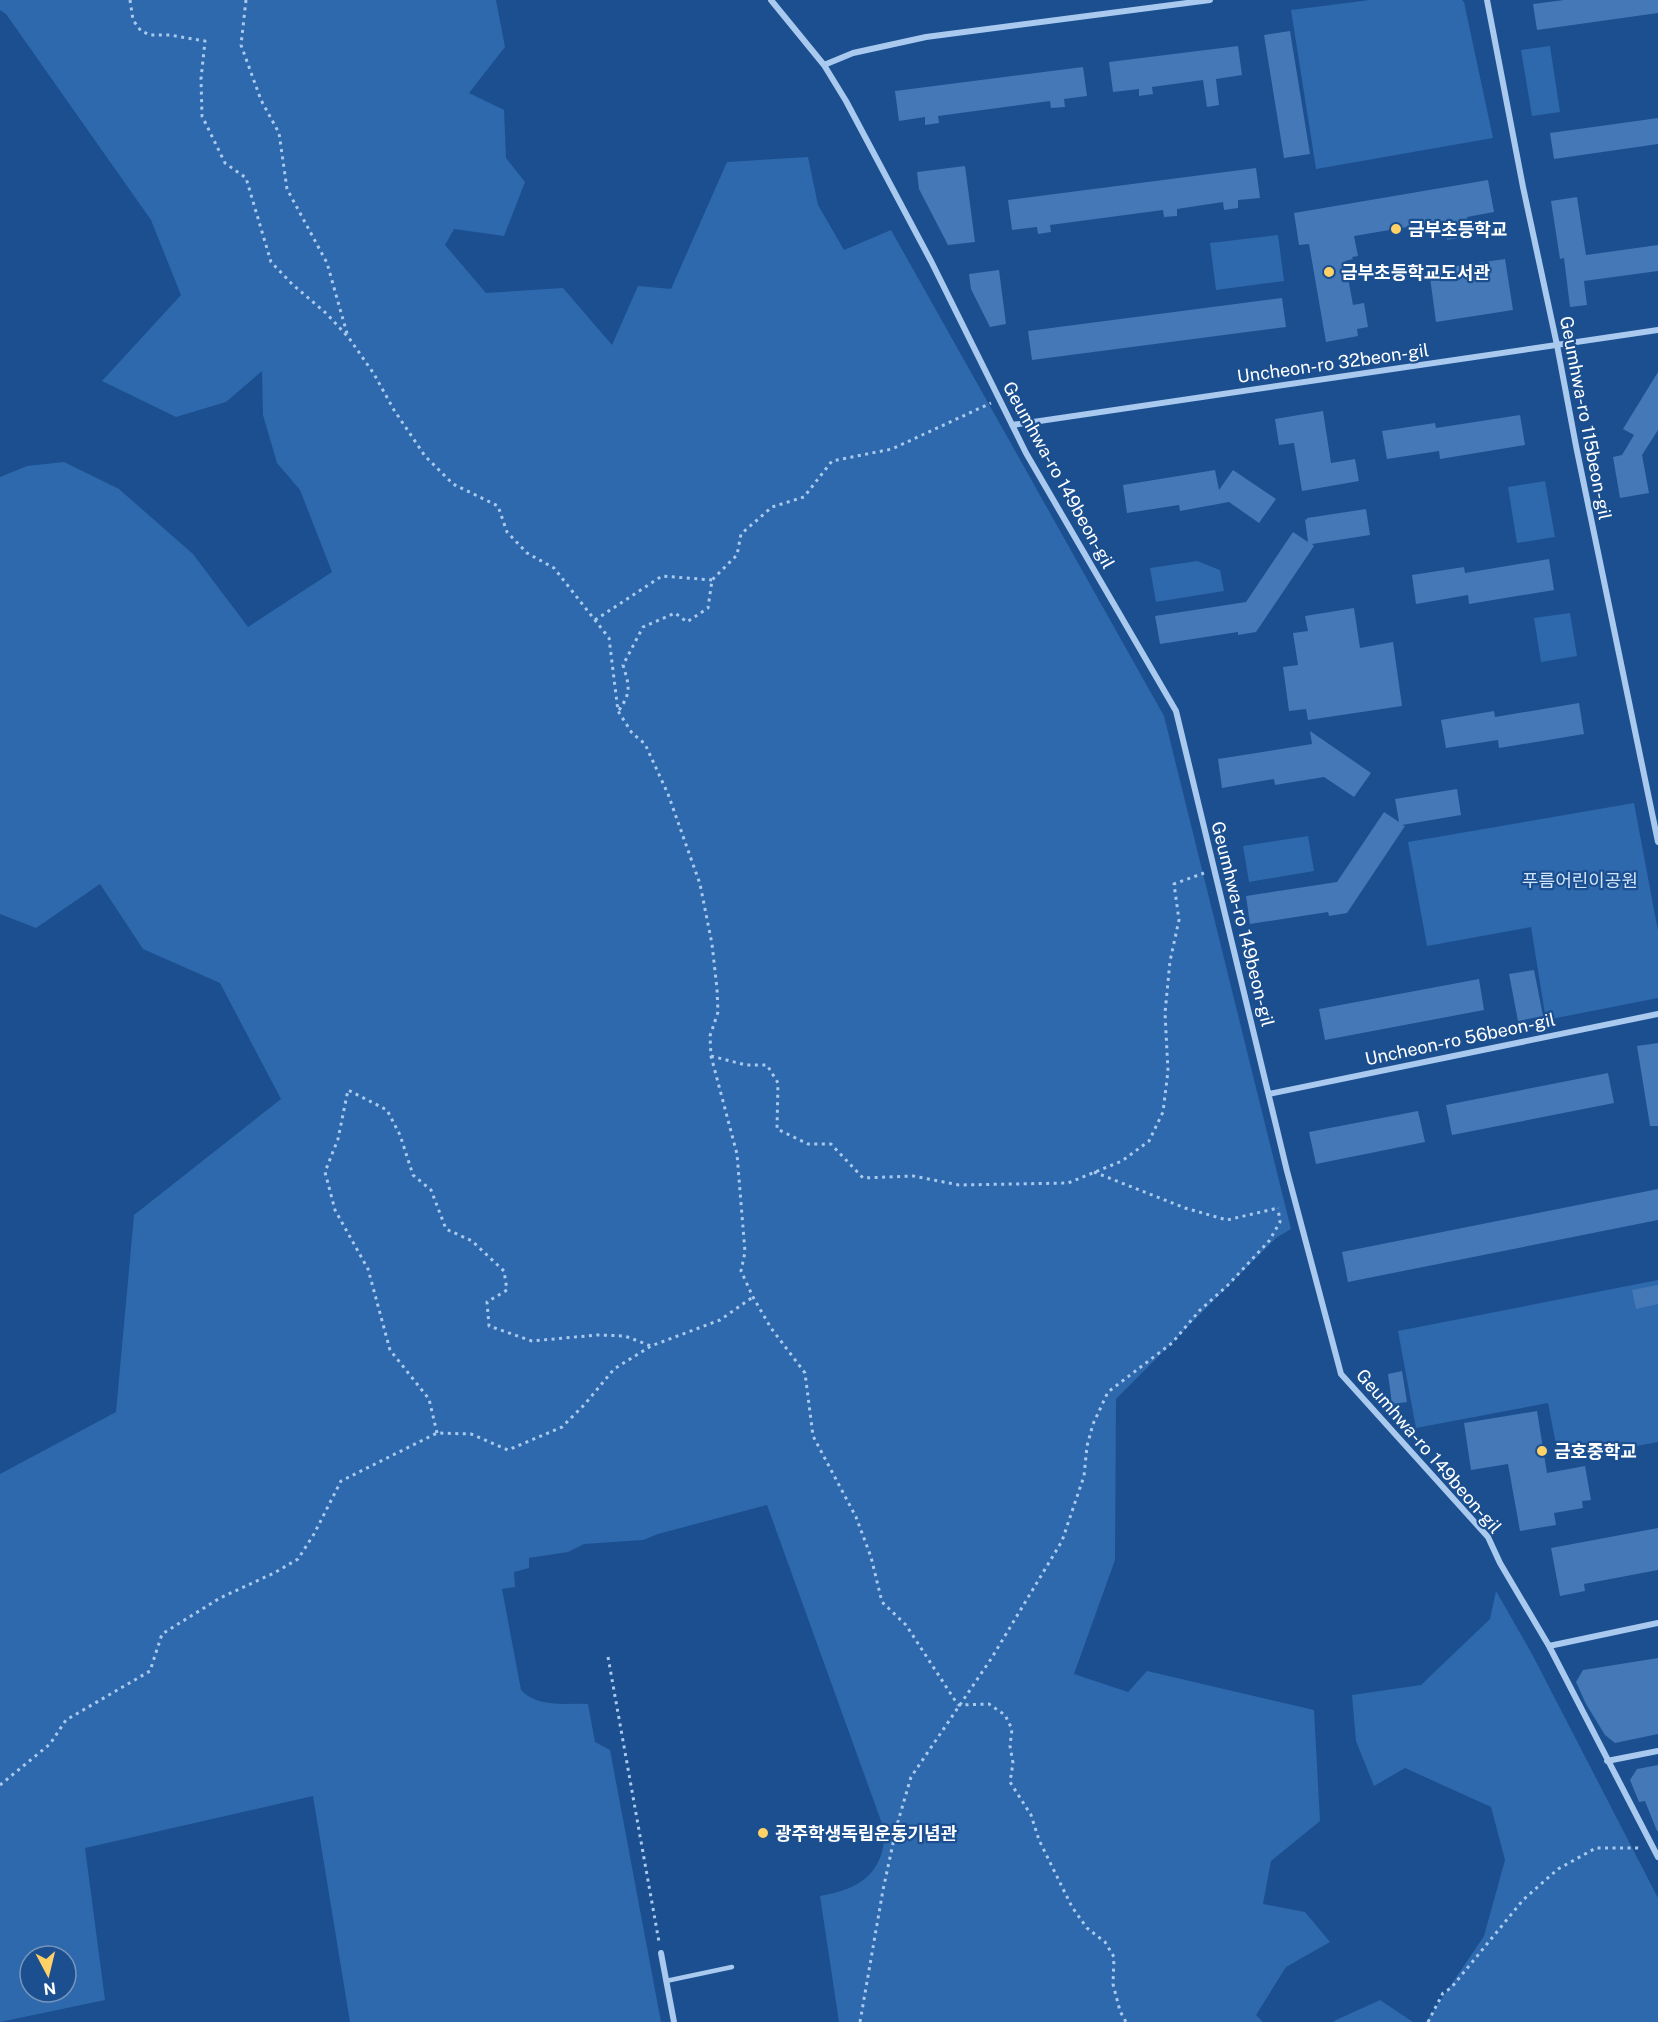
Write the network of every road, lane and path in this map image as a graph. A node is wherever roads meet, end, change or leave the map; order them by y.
1 (129, 0) edge
2 (246, 0) edge
3 (771, 0) edge
4 (1210, 0) edge
5 (1487, 0) edge
6 (824, 65) junction
7 (1658, 330) edge
8 (349, 338) junction
9 (1557, 345) junction
10 (1000, 399) junction
11 (1012, 425) junction
12 (712, 580) junction
13 (594, 620) junction
14 (618, 711) junction
15 (1658, 842) edge
16 (1214, 870) junction
17 (1658, 1014) edge
18 (711, 1056) junction
19 (1269, 1094) junction
20 (1094, 1172) junction
21 (753, 1297) junction
22 (651, 1346) junction
23 (436, 1433) junction
24 (1658, 1623) edge
25 (1549, 1646) junction
26 (608, 1657) dead end
27 (958, 1705) junction
28 (1658, 1751) edge
29 (1607, 1761) junction
30 (0, 1785) edge
31 (1648, 1854) dead end
32 (1658, 1857) edge
33 (661, 1953) joint
34 (732, 1967) dead end
35 (666, 1981) junction
36 (674, 2022) edge
37 (860, 2022) edge
38 (1126, 2022) edge
39 (1428, 2022) edge

1 - 8 path
2 - 8 path
3 - 6 street, Geumhwa-ro 149beon-gil
4 - 6 street
5 - 9 street, Geumhwa-ro 115beon-gil
6 - 10 street, Geumhwa-ro 149beon-gil
7 - 9 street, Uncheon-ro 32beon-gil
8 - 13 path
9 - 11 street, Uncheon-ro 32beon-gil
9 - 15 street, Geumhwa-ro 115beon-gil
10 - 11 street, Geumhwa-ro 149beon-gil
10 - 12 path
11 - 16 street, Geumhwa-ro 149beon-gil
12 - 13 path
12 - 14 path
13 - 14 path
14 - 18 path
16 - 19 street, Geumhwa-ro 149beon-gil
16 - 20 path
17 - 19 street, Uncheon-ro 56beon-gil
18 - 20 path
18 - 21 path
19 - 25 street, Geumhwa-ro 149beon-gil
20 - 27 path
21 - 22 path
21 - 27 path
22 - 23 path
22 - 23 path
23 - 30 path
24 - 25 street
25 - 29 street, Geumhwa-ro 149beon-gil
26 - 33 path
27 - 37 path
27 - 38 path
28 - 29 street
29 - 32 street, Geumhwa-ro 149beon-gil
31 - 39 path
33 - 35 street
34 - 35 lane
35 - 36 street

